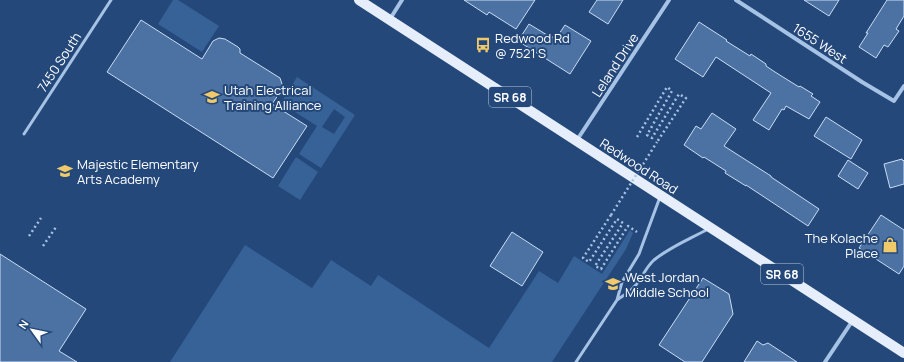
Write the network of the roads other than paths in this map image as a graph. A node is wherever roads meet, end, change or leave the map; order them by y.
1 (111, 0) edge
2 (360, 0) edge
3 (402, 0) edge
4 (669, 0) edge
5 (736, 0) edge
6 (390, 20) junction
7 (904, 86) edge
8 (24, 134) dead end
9 (577, 141) junction
10 (660, 195) junction
11 (710, 228) junction
12 (616, 300) junction
13 (853, 320) junction
14 (904, 353) edge
15 (576, 362) edge
16 (826, 362) edge

1 - 8 lane, 7450 South
2 - 6 main road, Redwood Road / SR 68
3 - 6 street
4 - 9 street, Leland Drive
5 - 7 street, 1655 West
6 - 9 main road, Redwood Road / SR 68
9 - 10 main road, Redwood Road / SR 68
10 - 11 main road, Redwood Road / SR 68
10 - 12 lane
11 - 12 lane
11 - 13 main road, Redwood Road / SR 68
12 - 15 lane
13 - 14 main road, Redwood Road / SR 68
13 - 16 street

